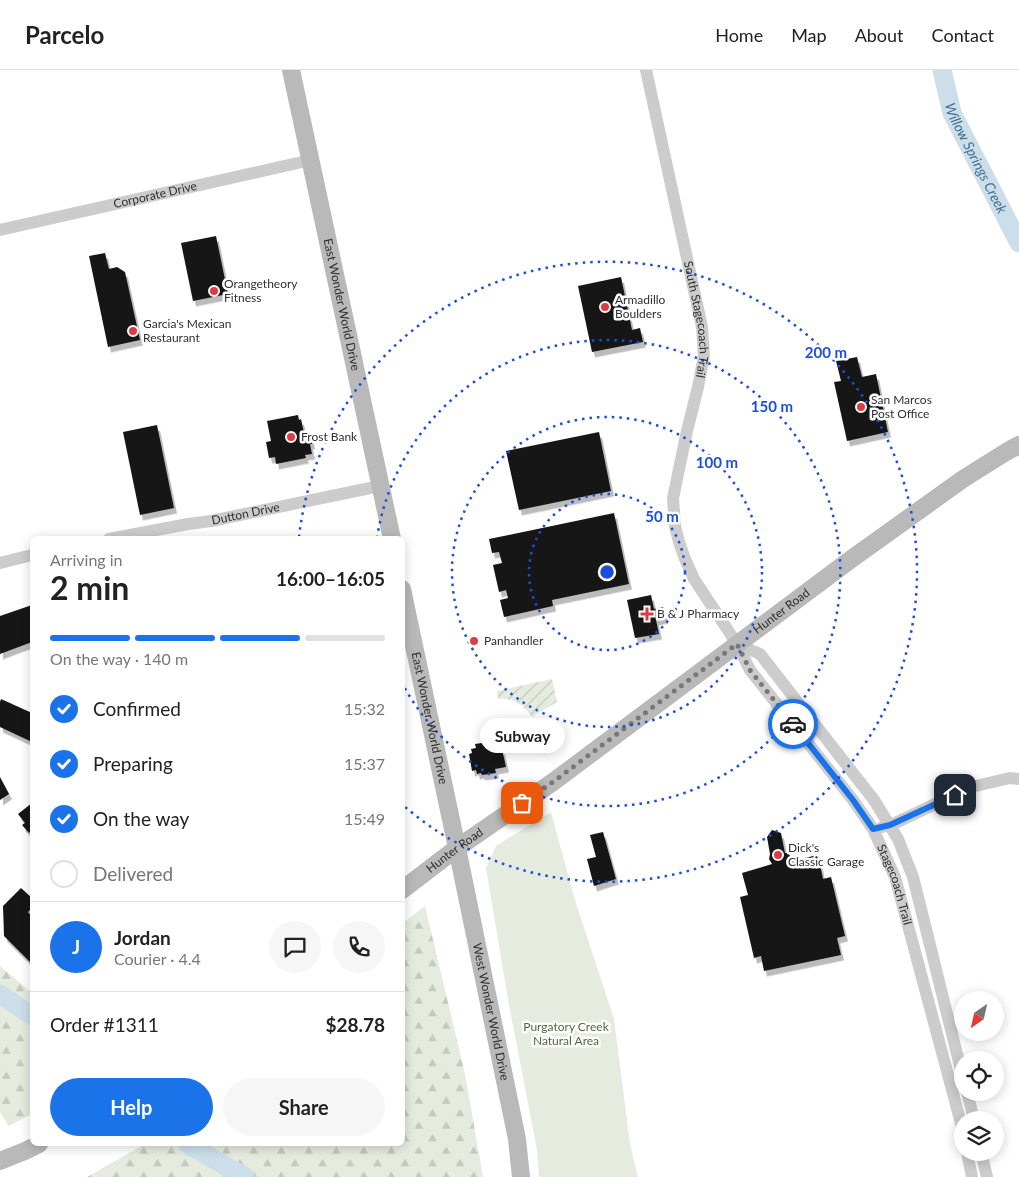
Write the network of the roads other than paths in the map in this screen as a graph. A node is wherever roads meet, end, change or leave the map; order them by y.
1 (292, 70) edge
2 (646, 70) edge
3 (311, 160) junction
4 (0, 230) edge
5 (1019, 445) edge
6 (380, 486) junction
7 (126, 536) edge
8 (391, 536) edge
9 (30, 556) edge
10 (0, 563) edge
11 (405, 603) edge
12 (737, 644) junction
13 (1019, 779) edge
14 (890, 825) junction
15 (873, 829) junction
16 (457, 848) junction
17 (405, 888) edge
18 (956, 1051) edge
19 (958, 1111) edge
20 (36, 1146) edge
21 (0, 1161) edge
22 (969, 1161) edge
23 (983, 1161) edge
24 (521, 1177) edge
25 (972, 1177) edge
26 (987, 1177) edge

1 - 3 main road, East Wonder World Drive
2 - 12 street, South Stagecoach Trail
3 - 4 street, Corporate Drive
3 - 6 main road, East Wonder World Drive
5 - 12 main road, Hunter Road
6 - 7 street, Dutton Drive
6 - 8 main road, East Wonder World Drive
9 - 10 street
11 - 16 main road, East Wonder World Drive
12 - 14 street, Stagecoach Trail
12 - 15 street, Stagecoach Trail
12 - 16 main road, Hunter Road
13 - 14 street
14 - 15 street
14 - 18 street, Stagecoach Trail
15 - 19 street, Stagecoach Trail
16 - 17 main road, Hunter Road
16 - 24 main road, West Wonder World Drive
20 - 21 main road
22 - 25 street
23 - 26 street

